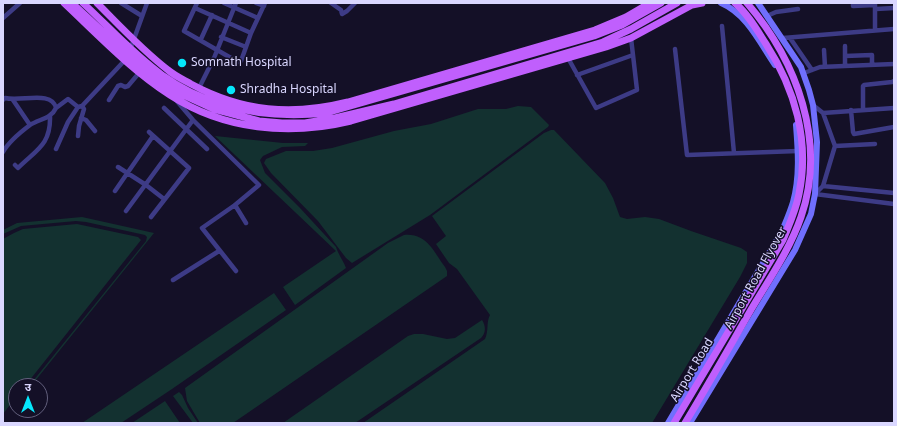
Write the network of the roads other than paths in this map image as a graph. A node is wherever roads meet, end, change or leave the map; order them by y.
1 (20, 3) edge
2 (64, 3) edge
3 (72, 3) edge
4 (84, 3) edge
5 (97, 3) edge
6 (121, 3) edge
7 (147, 3) edge
8 (224, 3) edge
9 (256, 3) edge
10 (334, 3) edge
11 (355, 3) edge
12 (650, 3) edge
13 (661, 3) edge
14 (677, 3) edge
15 (702, 3) edge
16 (721, 3) edge
17 (735, 3) edge
18 (747, 3) edge
19 (758, 3) edge
20 (853, 3) edge
21 (129, 5) edge
22 (196, 5) edge
23 (235, 5) edge
24 (265, 5) edge
25 (875, 6) edge
26 (894, 8) edge
27 (798, 9) dead end
28 (212, 15) junction
29 (142, 16) junction
30 (767, 16) junction
31 (3, 18) edge
32 (258, 18) junction
33 (228, 22) junction
34 (722, 26) dead end
35 (894, 29) edge
36 (876, 30) junction
37 (251, 33) junction
38 (222, 37) junction
39 (631, 38) junction
40 (783, 38) junction
41 (790, 38) junction
42 (201, 39) junction
43 (574, 39) junction
44 (134, 40) junction
45 (845, 46) dead end
46 (246, 47) junction
47 (217, 49) junction
48 (675, 49) dead end
49 (824, 50) dead end
50 (128, 55) junction
51 (633, 55) junction
52 (568, 56) junction
53 (845, 56) junction
54 (894, 64) edge
55 (872, 65) junction
56 (845, 66) junction
57 (825, 67) junction
58 (812, 70) junction
59 (139, 73) junction
60 (804, 73) junction
61 (577, 75) junction
62 (894, 81) edge
63 (200, 88) junction
64 (4, 98) edge
65 (176, 98) junction
66 (13, 100) junction
67 (109, 100) dead end
68 (813, 105) junction
69 (80, 107) junction
70 (56, 108) junction
71 (164, 108) dead end
72 (894, 108) edge
73 (863, 109) junction
74 (851, 110) junction
75 (823, 113) junction
76 (50, 116) junction
77 (81, 118) junction
78 (193, 120) junction
79 (30, 125) junction
80 (894, 127) edge
81 (186, 129) junction
82 (95, 131) dead end
83 (149, 132) dead end
84 (78, 136) dead end
85 (153, 136) junction
86 (875, 144) dead end
87 (835, 146) junction
88 (56, 148) dead end
89 (207, 149) dead end
90 (169, 151) junction
91 (798, 151) junction
92 (3, 152) edge
93 (734, 153) junction
94 (15, 165) dead end
95 (118, 167) dead end
96 (126, 173) junction
97 (799, 178) junction
98 (146, 185) junction
99 (823, 186) junction
100 (115, 191) dead end
101 (894, 193) edge
102 (815, 194) junction
103 (164, 199) junction
104 (894, 204) edge
105 (235, 205) junction
106 (126, 211) dead end
107 (151, 216) dead end
108 (246, 223) dead end
109 (219, 251) junction
110 (236, 271) dead end
111 (173, 280) dead end
112 (668, 423) edge
113 (674, 423) edge
114 (685, 423) edge
115 (690, 423) edge

1 - 31 street
2 - 50 main road
3 - 50 main road
4 - 50 main road
5 - 44 main road
6 - 21 street
7 - 29 street
8 - 23 street
9 - 24 street
10 - 11 street
12 - 43 main road
13 - 43 main road
14 - 52 main road
15 - 39 main road
16 - 91 street
17 - 97 main road
18 - 114 main road, Airport Road Flyover
19 - 30 street
20 - 25 street
21 - 29 street
22 - 28 street
22 - 42 street
23 - 32 street
23 - 33 street
24 - 32 street
25 - 26 street
25 - 36 street
27 - 30 street
28 - 33 street
28 - 42 street
29 - 44 street
30 - 40 street
32 - 37 street
33 - 37 street
33 - 38 street
34 - 93 street
35 - 36 street
36 - 41 street
37 - 46 street
38 - 46 street
38 - 47 street
39 - 51 street
39 - 52 main road
40 - 41 street
40 - 60 street
41 - 58 street
42 - 47 street
43 - 50 main road
43 - 63 main road
44 - 50 street
44 - 63 main road
45 - 53 street
46 - 47 street
47 - 63 street
48 - 93 street
49 - 57 street
50 - 52 main road
50 - 59 main road
50 - 69 street
51 - 61 street
51 - 61 street
52 - 61 street
52 - 65 main road
53 - 55 street
53 - 56 street
54 - 55 street
55 - 56 street
56 - 57 street
57 - 58 street
58 - 60 street
59 - 65 main road
59 - 67 street
60 - 68 street
62 - 73 street
64 - 66 street
65 - 78 street
66 - 70 street
66 - 79 street
68 - 75 street
68 - 102 street
69 - 70 street
69 - 77 street
69 - 88 street
70 - 76 street
71 - 81 street
72 - 73 street
73 - 74 street
74 - 75 street
74 - 80 street
75 - 87 street
76 - 79 street
76 - 94 street
77 - 82 street
77 - 84 street
78 - 81 street
78 - 105 street
79 - 92 street
81 - 89 street
81 - 90 street
83 - 85 street
85 - 90 street
85 - 96 street
86 - 87 street
87 - 99 street
90 - 98 street
90 - 103 street
91 - 93 street
91 - 97 street
95 - 96 street
96 - 98 street
96 - 100 street
97 - 112 street
97 - 113 main road, Airport Road
98 - 103 street
98 - 106 street
99 - 101 street
99 - 102 street
102 - 104 street
102 - 115 street
103 - 107 street
105 - 108 street
105 - 109 street
109 - 110 street
109 - 111 street

